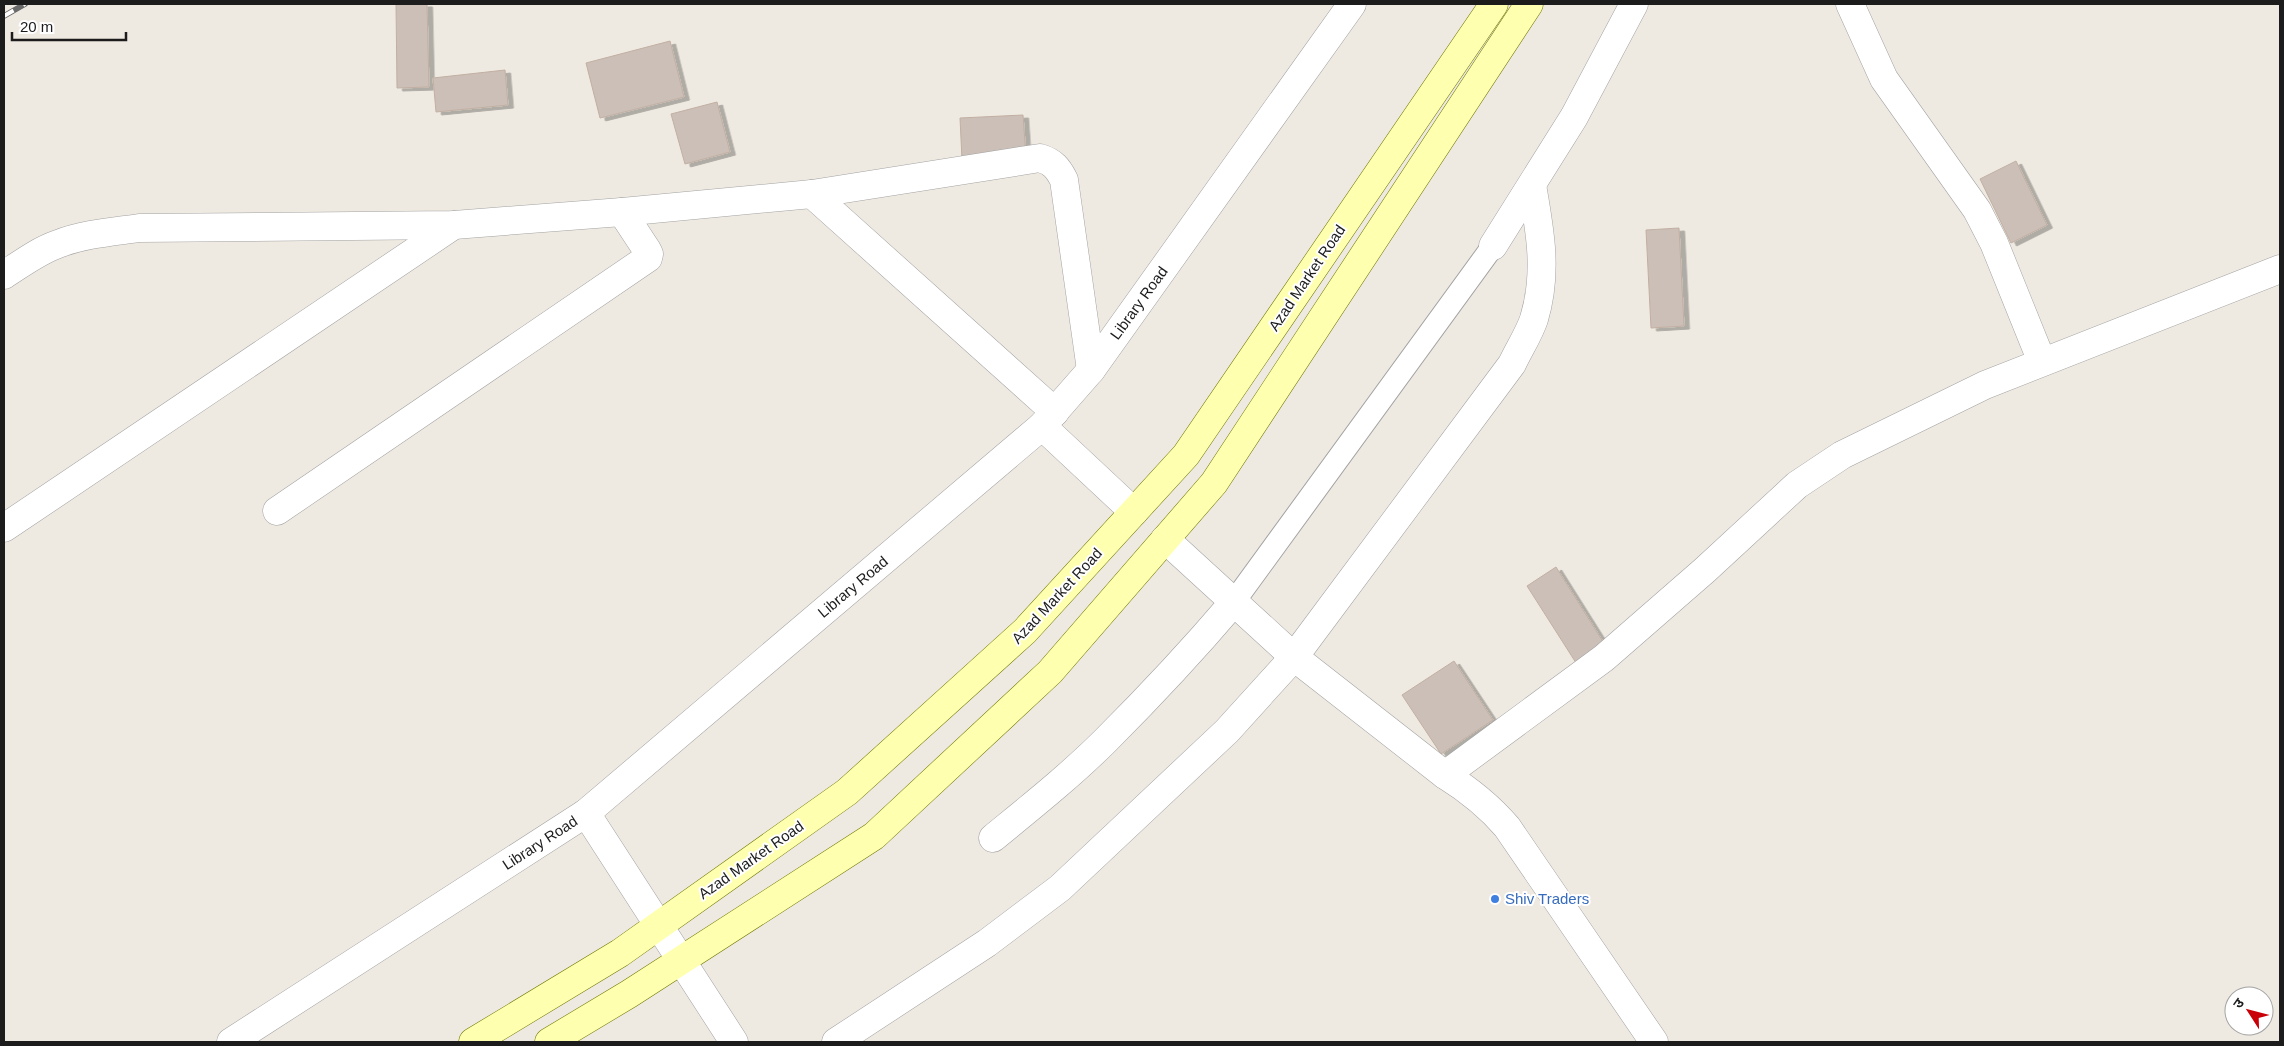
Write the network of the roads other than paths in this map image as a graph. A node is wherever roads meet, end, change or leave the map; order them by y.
1 (1352, 4) edge
2 (1494, 4) edge
3 (1529, 4) edge
4 (1634, 4) edge
5 (1850, 4) edge
6 (1532, 185) junction
7 (812, 194) junction
8 (622, 212) junction
9 (454, 225) junction
10 (1492, 246) joint
11 (2280, 269) edge
12 (4, 276) edge
13 (2042, 362) junction
14 (1091, 370) junction
15 (1048, 419) junction
16 (277, 511) dead end
17 (1134, 512) junction
18 (4, 528) edge
19 (1165, 539) junction
20 (1233, 603) junction
21 (1294, 657) junction
22 (1445, 774) junction
23 (586, 813) junction
24 (993, 838) dead end
25 (658, 926) junction
26 (681, 960) junction
27 (230, 1042) edge
28 (473, 1042) edge
29 (549, 1042) edge
30 (731, 1042) edge
31 (836, 1042) edge
32 (1654, 1042) edge

1 - 14 street, Library Road
2 - 17 main road, Azad Market Road
3 - 19 main road
4 - 6 street
5 - 13 street
6 - 10 street
6 - 21 street
7 - 8 street
7 - 14 street
7 - 15 street
8 - 9 street
8 - 16 street
9 - 12 street
9 - 18 street
10 - 20 lane
11 - 13 street
13 - 22 street
14 - 15 street, Library Road
15 - 17 street
15 - 23 street, Library Road
17 - 25 main road, Azad Market Road
19 - 20 street
19 - 26 main road
20 - 21 street
20 - 24 street
21 - 22 street
21 - 31 street
22 - 32 street
23 - 25 street
23 - 27 street, Library Road
25 - 26 street
25 - 28 main road, Azad Market Road
26 - 29 main road
26 - 30 street

